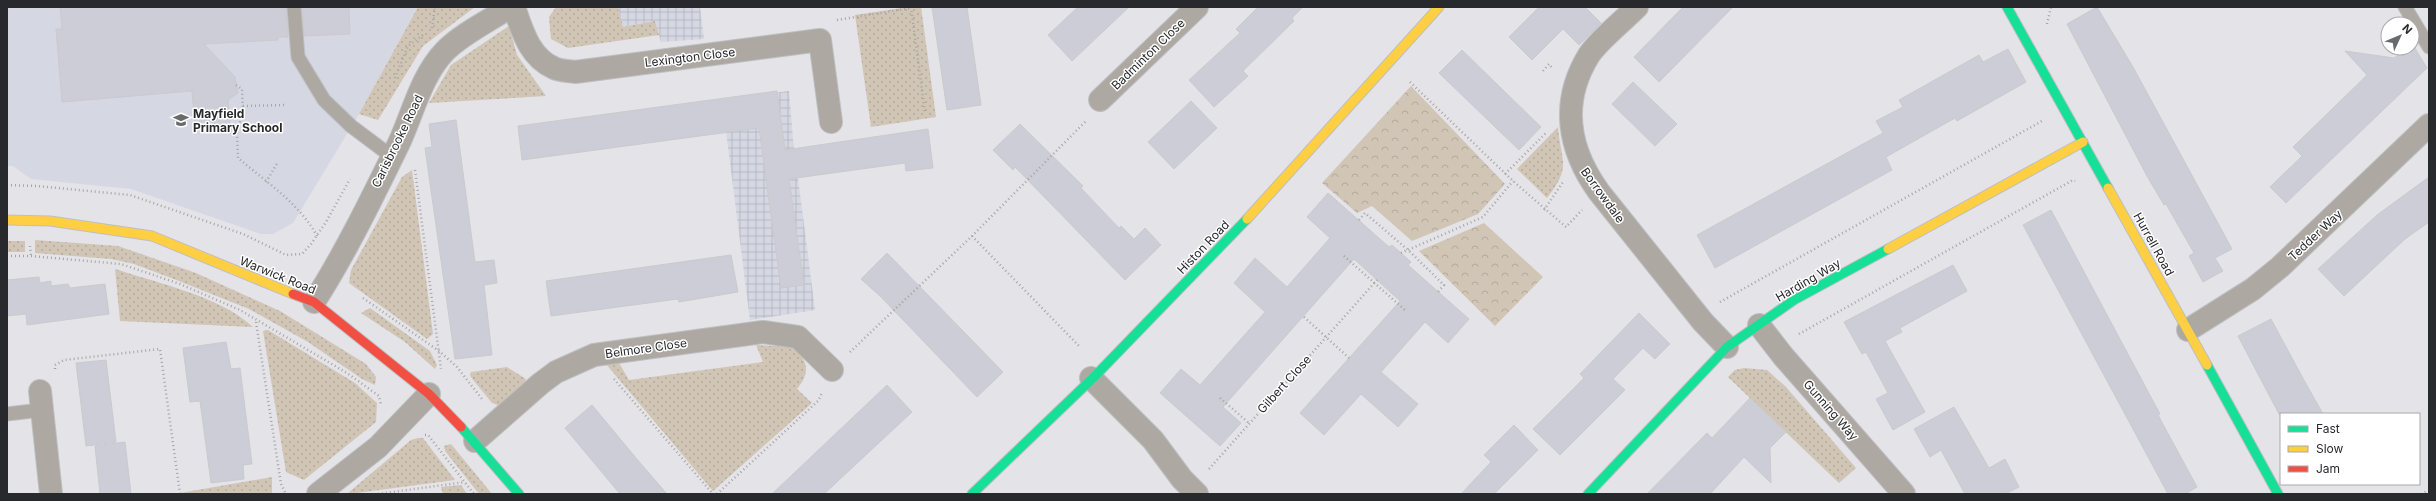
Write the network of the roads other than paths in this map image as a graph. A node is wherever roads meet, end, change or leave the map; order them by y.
1 (294, 7) edge
2 (510, 7) edge
3 (514, 7) edge
4 (1197, 7) edge
5 (1439, 7) edge
6 (1637, 7) edge
7 (2007, 7) edge
8 (2405, 7) edge
9 (2429, 47) edge
10 (1100, 100) road end
11 (830, 122) dead end
12 (2429, 126) edge
13 (2083, 142) junction
14 (395, 150) junction
15 (7, 220) edge
16 (314, 302) junction
17 (1759, 325) junction
18 (2188, 330) junction
19 (1727, 347) junction
20 (832, 370) road end
21 (1091, 378) junction
22 (430, 394) junction
23 (40, 400) joint
24 (7, 414) edge
25 (475, 441) junction
26 (1194, 491) edge
27 (51, 494) edge
28 (318, 494) edge
29 (519, 494) edge
30 (972, 494) edge
31 (1588, 494) edge
32 (1904, 494) edge
33 (2278, 494) edge

1 - 14 lane
2 - 14 street, Carisbrooke Road
3 - 11 street, Lexington Close
4 - 10 street, Badminton Close
5 - 21 street, Histon Road
6 - 19 street, Borrowdale
7 - 13 street, Hurrell Road
8 - 9 lane
12 - 18 street, Tedder Way
13 - 17 street, Harding Way
13 - 18 street, Hurrell Road
14 - 16 street, Carisbrooke Road
15 - 16 street, Warwick Road
16 - 22 street, Warwick Road
17 - 19 street, Harding Way
17 - 32 street, Gunning Way
18 - 33 street, Hurrell Road
19 - 31 street, Harding Way
20 - 25 street, Belmore Close
21 - 26 street
21 - 30 street, Histon Road
22 - 25 street, Warwick Road
22 - 28 street
23 - 24 lane
23 - 27 street
25 - 29 street, Warwick Road

